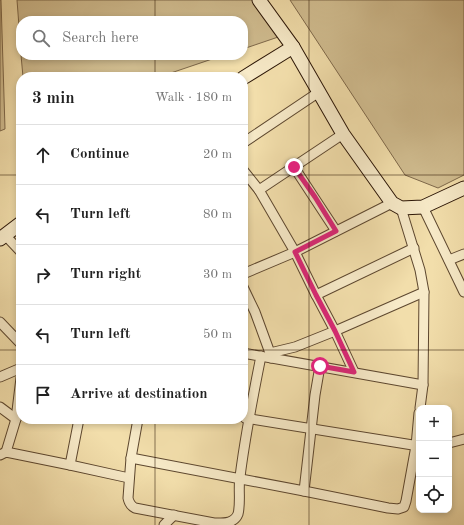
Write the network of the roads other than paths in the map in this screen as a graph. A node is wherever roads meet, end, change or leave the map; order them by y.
1 (259, 0) edge
2 (293, 47) junction
3 (248, 75) edge
4 (320, 92) junction
5 (343, 134) junction
6 (248, 140) edge
7 (294, 167) junction
8 (248, 176) edge
9 (464, 188) edge
10 (259, 190) junction
11 (397, 206) junction
12 (423, 207) junction
13 (16, 227) edge
14 (336, 231) junction
15 (2, 237) edge
16 (16, 248) edge
17 (414, 248) junction
18 (295, 252) junction
19 (464, 254) edge
20 (449, 260) junction
21 (248, 272) edge
22 (424, 292) junction
23 (464, 292) edge
24 (316, 295) junction
25 (248, 297) edge
26 (0, 322) edge
27 (335, 331) junction
28 (16, 339) edge
29 (248, 354) edge
30 (270, 355) junction
31 (261, 356) junction
32 (320, 366) junction
33 (16, 370) edge
34 (354, 372) junction
35 (0, 377) edge
36 (423, 385) junction
37 (420, 405) edge
38 (0, 407) edge
39 (248, 410) edge
40 (248, 418) edge
41 (16, 419) joint
42 (78, 424) edge
43 (137, 424) edge
44 (245, 424) edge
45 (312, 429) junction
46 (464, 438) edge
47 (452, 442) edge
48 (416, 446) edge
49 (416, 451) edge
50 (3, 454) edge
51 (131, 458) junction
52 (70, 465) junction
53 (129, 478) junction
54 (239, 479) junction
55 (304, 491) junction
56 (174, 516) junction
57 (164, 525) edge

1 - 2 street
2 - 3 street
2 - 4 street
4 - 5 street
4 - 6 street
5 - 7 street
5 - 11 street
7 - 10 street
7 - 14 street
8 - 10 street
9 - 12 street
10 - 18 street
11 - 12 street
11 - 14 street
11 - 17 street
12 - 20 street
13 - 15 street
14 - 18 street
15 - 16 street
17 - 22 street
17 - 24 street
18 - 21 street
18 - 24 street
19 - 20 street
20 - 23 street
22 - 27 street
22 - 36 street
24 - 27 street
25 - 30 street
26 - 28 street
27 - 30 street
27 - 34 street
29 - 31 street
30 - 31 street
30 - 32 street
31 - 39 street
32 - 34 street
32 - 45 street
33 - 35 street
34 - 36 street
36 - 37 street
38 - 41 street
40 - 45 street
41 - 50 street
42 - 52 street
43 - 51 street
44 - 54 street
45 - 48 street
45 - 55 street
46 - 47 street
49 - 55 street
50 - 52 street
51 - 53 street
51 - 54 street
52 - 53 street
53 - 56 street
54 - 55 street
54 - 56 street
56 - 57 street

